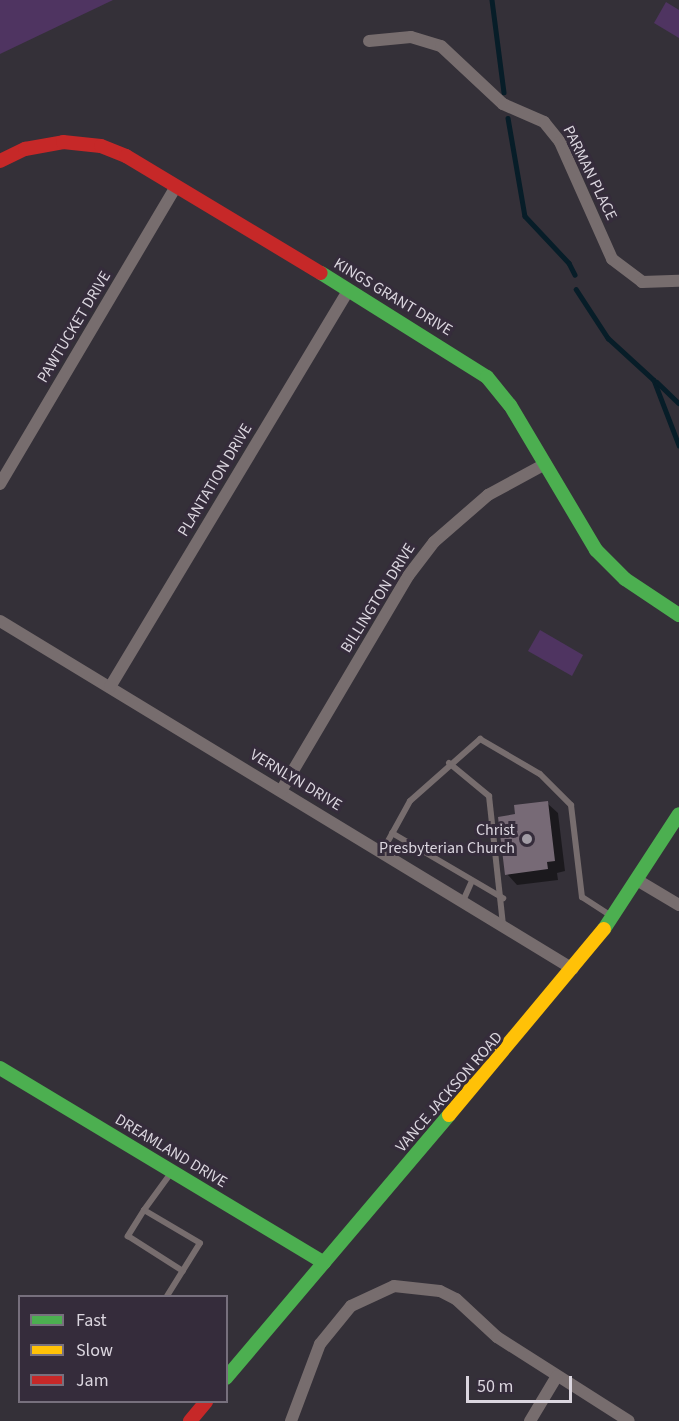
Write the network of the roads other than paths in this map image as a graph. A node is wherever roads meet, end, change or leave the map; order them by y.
1 (369, 41) dead end
2 (0, 161) edge
3 (176, 186) junction
4 (679, 281) edge
5 (349, 290) junction
6 (546, 464) junction
7 (0, 484) edge
8 (679, 615) edge
9 (0, 621) edge
10 (110, 687) junction
11 (449, 763) junction
12 (281, 790) junction
13 (679, 814) edge
14 (392, 832) junction
15 (382, 852) junction
16 (637, 880) junction
17 (472, 881) junction
18 (503, 898) junction
19 (463, 901) junction
20 (679, 905) edge
21 (613, 917) junction
22 (503, 925) junction
23 (573, 969) junction
24 (0, 1068) edge
25 (172, 1171) junction
26 (144, 1210) junction
27 (324, 1263) junction
28 (183, 1271) junction
29 (167, 1295) edge
30 (229, 1370) edge
31 (557, 1376) junction
32 (204, 1403) edge
33 (190, 1421) edge
34 (291, 1421) edge
35 (530, 1421) edge
36 (629, 1421) edge

1 - 4 street, PARMAN PLACE
2 - 3 street, KINGS GRANT DRIVE
3 - 5 street, KINGS GRANT DRIVE
3 - 7 street, PAWTUCKET DRIVE
5 - 6 street, KINGS GRANT DRIVE
5 - 10 street, PLANTATION DRIVE
6 - 8 street, KINGS GRANT DRIVE
6 - 12 street, BILLINGTON DRIVE
9 - 10 street, VERNLYN DRIVE
10 - 12 street, VERNLYN DRIVE
11 - 14 lane
11 - 18 lane
11 - 21 lane
12 - 15 street, VERNLYN DRIVE
13 - 16 street, VANCE JACKSON ROAD
14 - 15 lane
14 - 17 lane
15 - 19 street, VERNLYN DRIVE
16 - 20 street
16 - 21 street, VANCE JACKSON ROAD
17 - 18 lane
17 - 19 lane
18 - 22 lane
19 - 22 street, VERNLYN DRIVE
21 - 23 street, VANCE JACKSON ROAD
22 - 23 street, VERNLYN DRIVE
23 - 27 street, VANCE JACKSON ROAD
24 - 25 street, DREAMLAND DRIVE
25 - 26 lane
25 - 27 street, DREAMLAND DRIVE
26 - 28 lane
26 - 28 lane
27 - 30 street, VANCE JACKSON ROAD
28 - 29 lane
31 - 34 street
31 - 35 street
31 - 36 street
32 - 33 street

